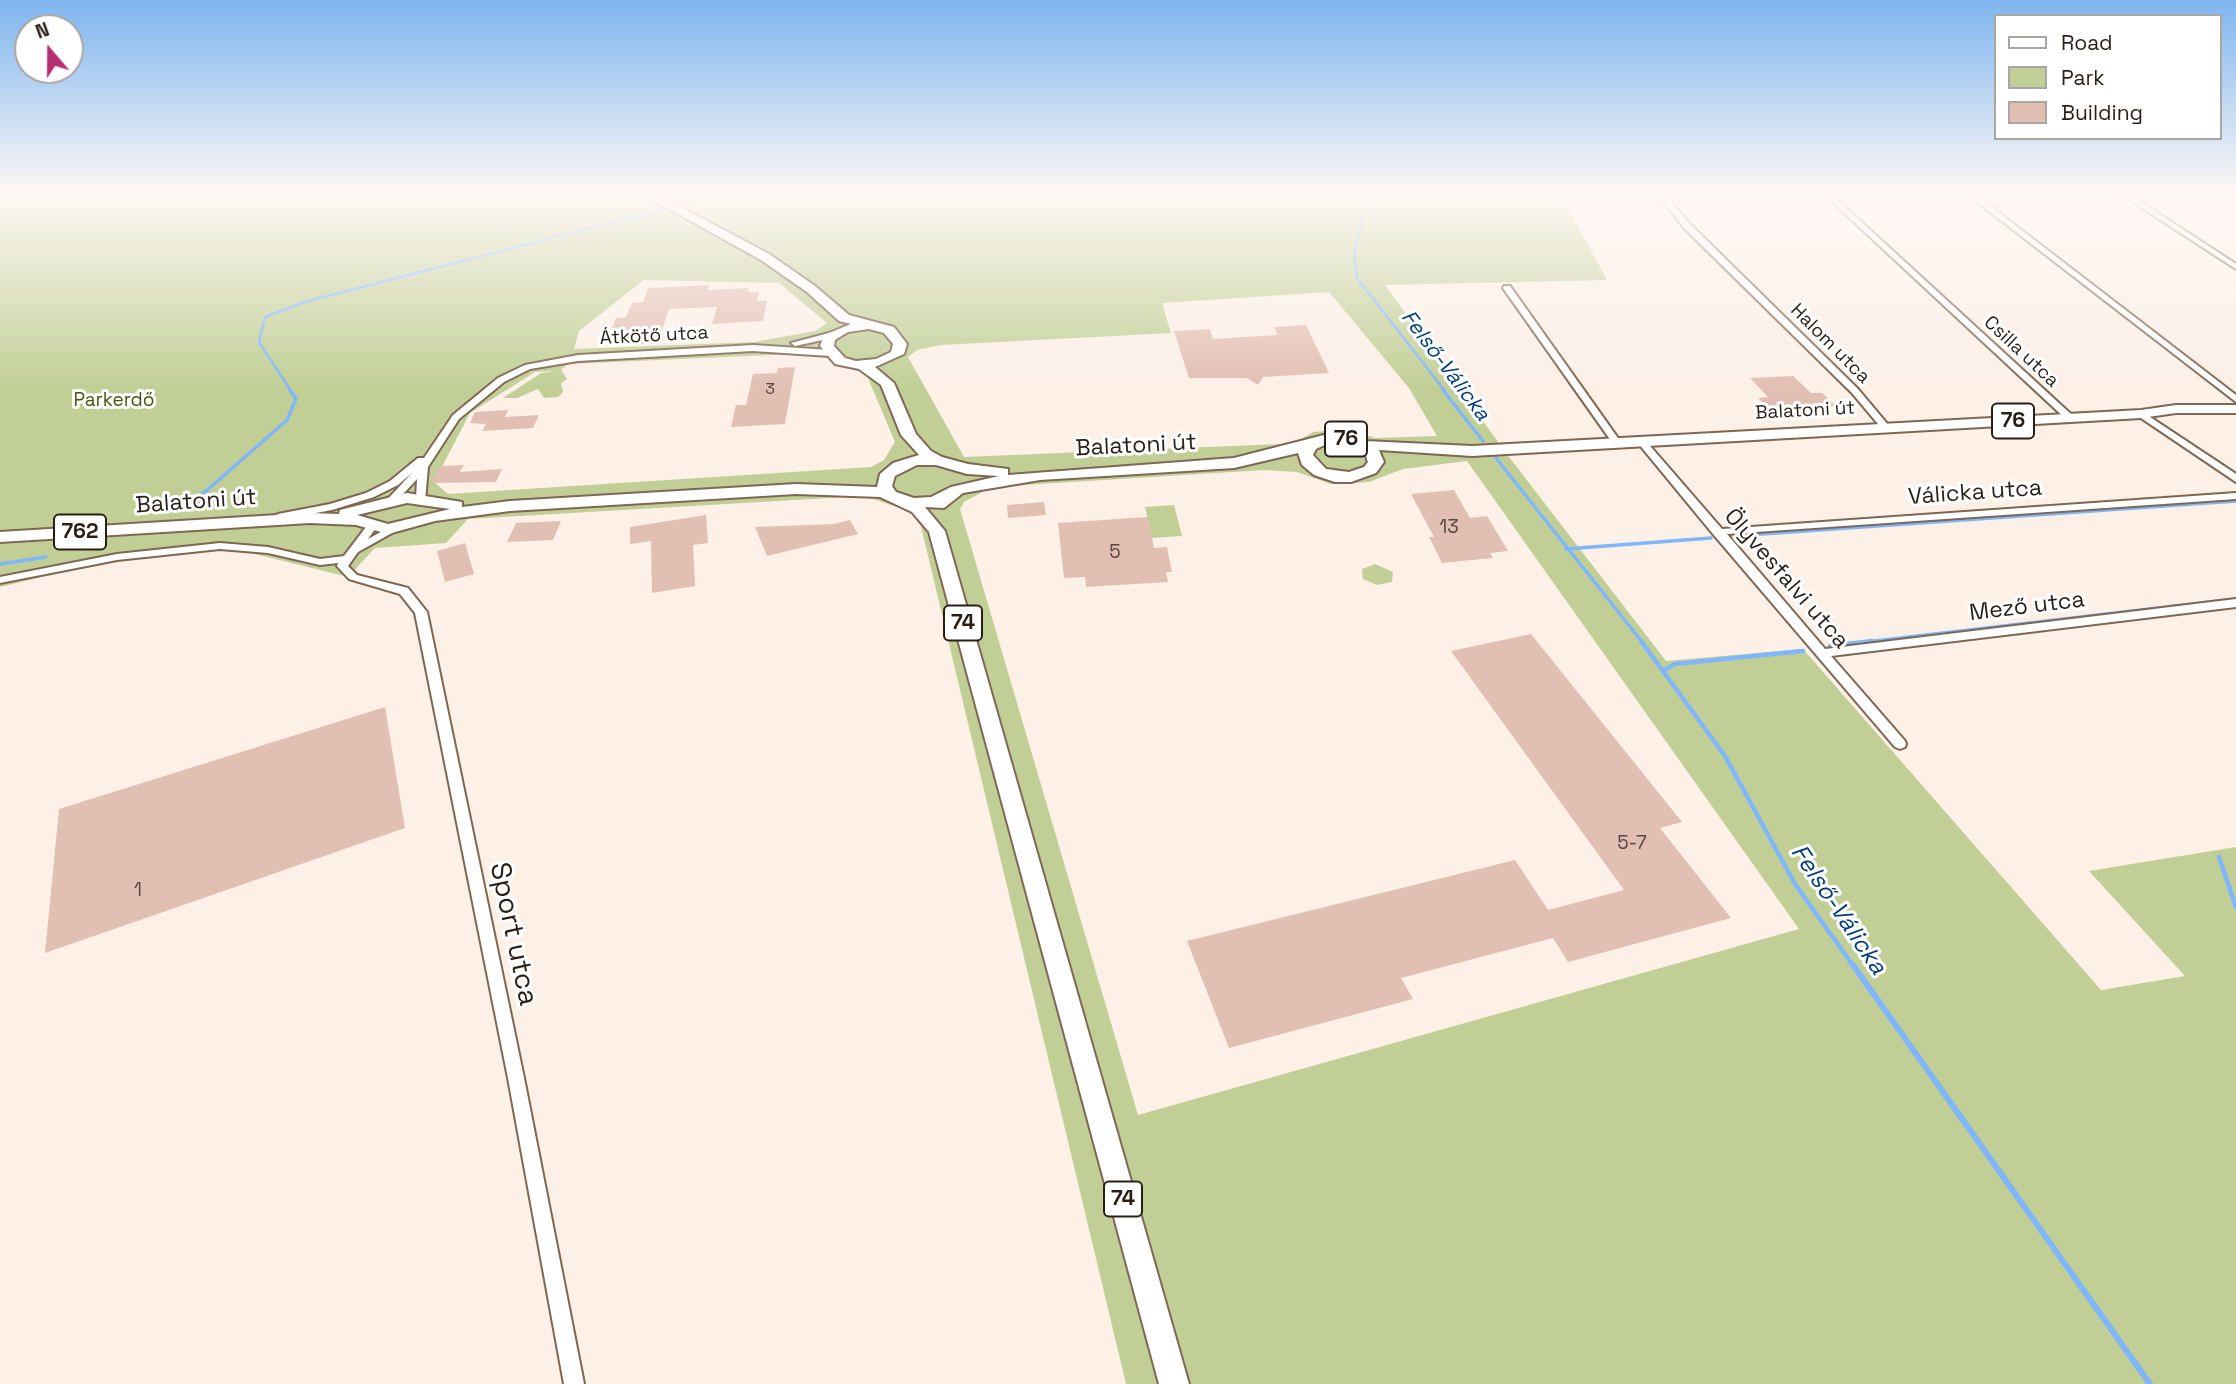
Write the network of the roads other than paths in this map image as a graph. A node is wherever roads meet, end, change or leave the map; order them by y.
1 (769, 260) edge
2 (1721, 260) edge
3 (1898, 260) edge
4 (2055, 260) edge
5 (1507, 288) dead end
6 (832, 310) junction
7 (868, 325) junction
8 (835, 333) junction
9 (754, 348) junction
10 (830, 352) junction
11 (891, 358) junction
12 (863, 365) junction
13 (887, 383) junction
14 (2236, 399) edge
15 (2236, 410) edge
16 (2141, 414) junction
17 (2236, 416) edge
18 (2070, 418) junction
19 (1886, 428) junction
20 (909, 435) junction
21 (1641, 441) junction
22 (1617, 443) junction
23 (1363, 445) junction
24 (1310, 446) junction
25 (1509, 449) joint
26 (432, 451) junction
27 (1472, 451) junction
28 (944, 462) junction
29 (902, 464) junction
30 (1234, 464) junction
31 (1374, 466) junction
32 (423, 467) junction
33 (1314, 469) junction
34 (888, 474) junction
35 (1040, 475) junction
36 (2236, 479) edge
37 (796, 489) junction
38 (954, 492) junction
39 (2236, 496) edge
40 (899, 500) junction
41 (386, 503) junction
42 (423, 507) junction
43 (310, 518) junction
44 (258, 520) junction
45 (372, 523) junction
46 (396, 528) junction
47 (937, 531) junction
48 (1717, 532) junction
49 (0, 537) edge
50 (351, 554) junction
51 (0, 580) edge
52 (2236, 603) edge
53 (1823, 653) junction
54 (1900, 744) dead end
55 (574, 1384) edge
56 (1174, 1384) edge

1 - 6 main road
2 - 19 street, Halom utca
3 - 18 street, Csilla utca
4 - 14 street
5 - 22 street
6 - 7 main road
6 - 8 main road
7 - 8 main road
7 - 11 main road
8 - 9 street, Átkötő utca
8 - 10 main road
9 - 10 street, Átkötő utca
9 - 26 street, Átkötő utca
10 - 12 main road
11 - 12 main road
11 - 13 main road
12 - 13 main road
13 - 20 main road
15 - 16 main road, Balatoni út / 76
16 - 17 main road, Balatoni út / 76
16 - 18 main road, Balatoni út / 76
16 - 36 street
18 - 19 main road, Balatoni út / 76
19 - 21 main road, Balatoni út / 76
20 - 28 main road
20 - 29 main road
21 - 22 main road, Balatoni út / 76
21 - 48 street, Ölyvesfalvi utca
22 - 25 main road, Balatoni út / 76
23 - 24 main road, 76
23 - 27 main road, Balatoni út / 76
23 - 31 main road, 76
24 - 30 main road, Balatoni út / 76
24 - 33 main road, 76
25 - 27 main road, Balatoni út / 76
26 - 32 street
26 - 44 street
27 - 31 main road, Balatoni út / 76
28 - 29 main road
28 - 35 main road, 76
28 - 38 main road
29 - 34 main road
30 - 33 main road, Balatoni út / 76
30 - 35 main road, Balatoni út / 76
31 - 33 main road, 76
32 - 41 street
32 - 42 street
34 - 37 main road, Balatoni út / 762
34 - 40 main road
35 - 38 main road, 76
37 - 40 main road, Balatoni út / 762
37 - 42 main road, Balatoni út / 762
38 - 40 main road, Balatoni út
38 - 47 main road
39 - 48 street, Válicka utca
40 - 47 main road, 74
41 - 42 main road, Balatoni út / 762
41 - 43 main road, Balatoni út / 762
41 - 45 main road
42 - 46 main road, Balatoni út / 762
43 - 44 main road, Balatoni út / 762
43 - 45 main road, Balatoni út / 762
44 - 49 main road, Balatoni út / 762
45 - 46 main road, Balatoni út / 762
45 - 50 street
46 - 50 street
47 - 56 main road, 74
48 - 53 street, Ölyvesfalvi utca
50 - 51 street
50 - 55 street, Sport utca
52 - 53 street, Mező utca
53 - 54 street, Ölyvesfalvi utca

